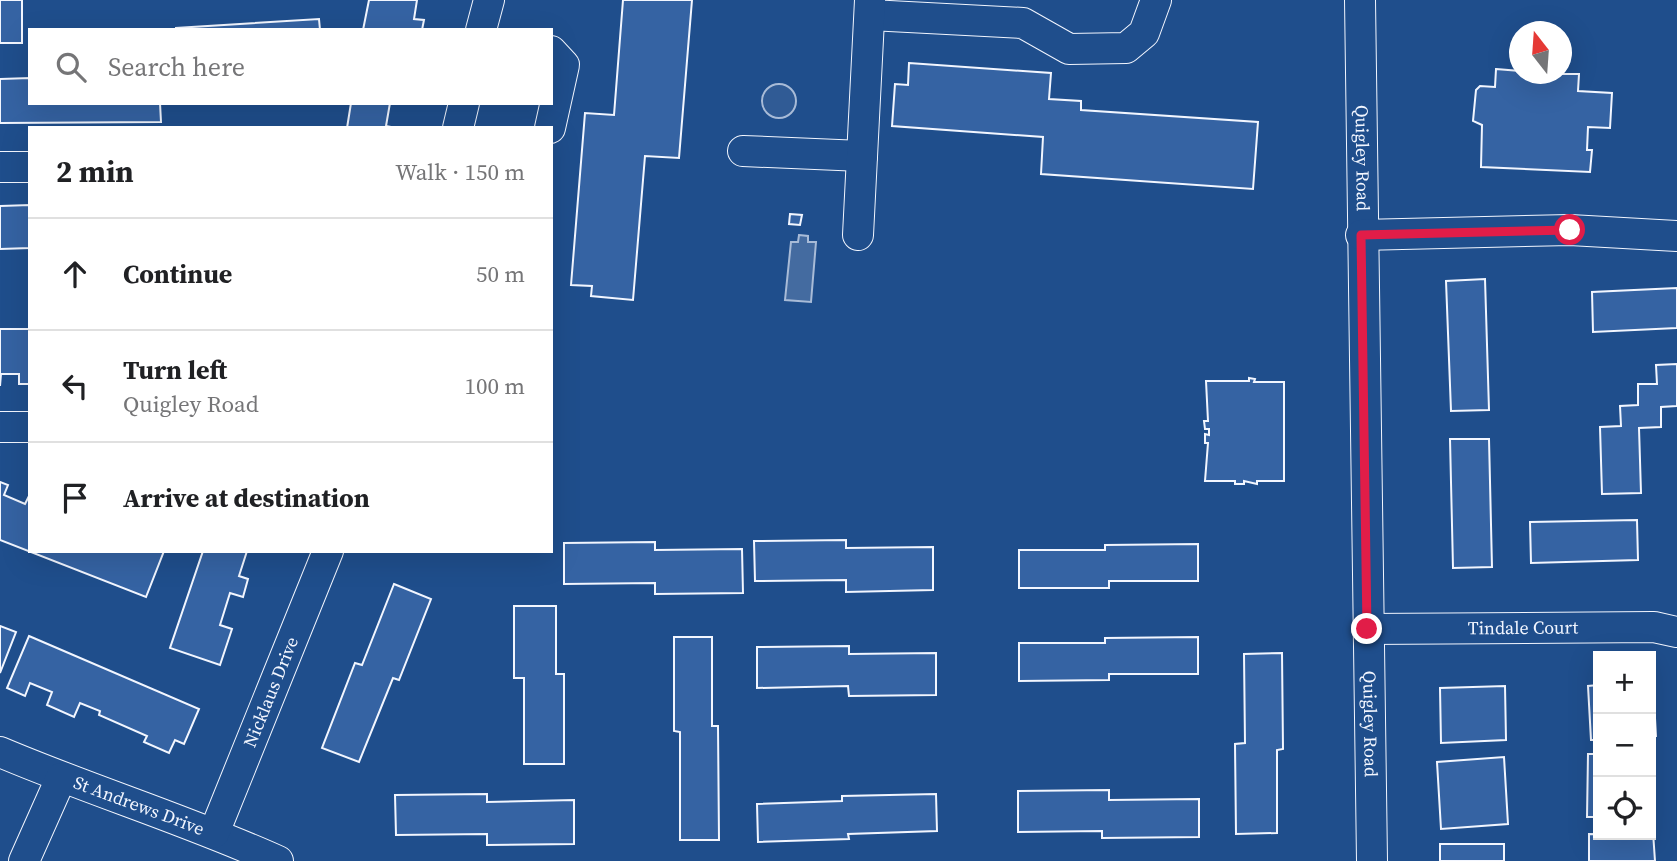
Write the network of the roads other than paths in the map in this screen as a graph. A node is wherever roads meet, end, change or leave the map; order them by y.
1 (1156, 0) edge
2 (1360, 0) edge
3 (870, 8) edge
4 (553, 53) edge
5 (464, 105) edge
6 (458, 126) edge
7 (550, 126) edge
8 (743, 151) dead end
9 (862, 156) junction
10 (0, 167) edge
11 (28, 167) edge
12 (858, 235) dead end
13 (1361, 235) junction
14 (1677, 236) edge
15 (0, 427) edge
16 (28, 427) edge
17 (327, 553) edge
18 (1367, 629) junction
19 (1677, 632) edge
20 (0, 752) edge
21 (61, 778) junction
22 (214, 833) junction
23 (24, 861) edge
24 (278, 861) edge
25 (1373, 861) edge

1 - 3 street
2 - 13 street, Quigley Road
3 - 9 street
4 - 7 street
5 - 6 street
8 - 9 street
9 - 12 street
10 - 11 street
13 - 14 street
13 - 18 street, Quigley Road
15 - 16 street
17 - 22 street, Nicklaus Drive
18 - 19 street, Tindale Court
18 - 25 street, Quigley Road
20 - 21 street, St Andrews Drive
21 - 22 street, St Andrews Drive
21 - 23 street
22 - 24 street, St Andrews Drive

